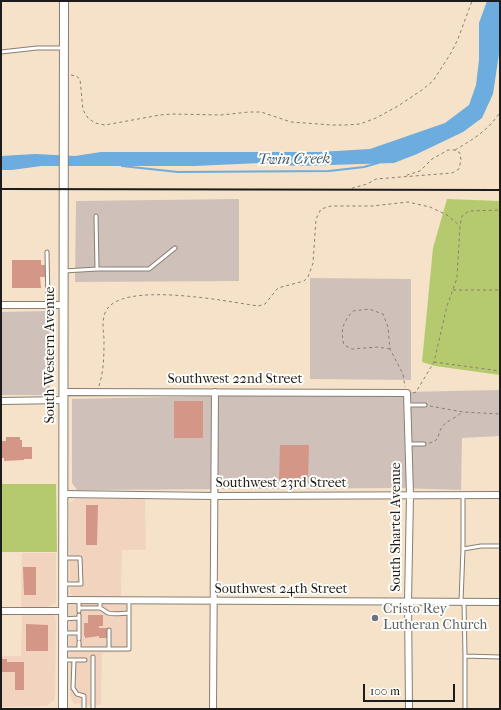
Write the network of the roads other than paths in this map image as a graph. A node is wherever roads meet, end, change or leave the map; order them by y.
1 (64, 1) edge
2 (64, 48) junction
3 (1, 52) edge
4 (96, 216) dead end
5 (175, 248) dead end
6 (47, 252) dead end
7 (97, 270) junction
8 (64, 271) junction
9 (1, 305) edge
10 (48, 305) junction
11 (64, 305) junction
12 (215, 392) junction
13 (407, 393) joint
14 (64, 396) junction
15 (1, 402) edge
16 (407, 405) junction
17 (425, 405) road end
18 (408, 444) junction
19 (424, 444) road end
20 (63, 494) junction
21 (410, 495) junction
22 (463, 495) junction
23 (500, 495) edge
24 (215, 496) junction
25 (500, 546) edge
26 (463, 549) junction
27 (63, 558) junction
28 (63, 584) junction
29 (63, 600) junction
30 (79, 600) junction
31 (129, 601) junction
32 (213, 602) junction
33 (408, 602) junction
34 (462, 602) junction
35 (500, 602) edge
36 (100, 604) junction
37 (1, 611) edge
38 (79, 613) junction
39 (129, 613) junction
40 (63, 615) junction
41 (109, 630) dead end
42 (63, 633) junction
43 (79, 633) junction
44 (63, 649) junction
45 (79, 649) junction
46 (109, 649) junction
47 (465, 656) junction
48 (93, 657) dead end
49 (500, 657) edge
50 (63, 660) junction
51 (74, 660) junction
52 (85, 660) dead end
53 (63, 684) junction
54 (73, 684) junction
55 (63, 709) edge
56 (84, 709) edge
57 (92, 709) edge
58 (213, 709) edge
59 (409, 709) edge
60 (465, 709) edge

1 - 2 main road, South Western Avenue
2 - 3 lane
2 - 8 main road, South Western Avenue
4 - 7 lane
5 - 7 lane
6 - 10 lane
7 - 8 lane
8 - 11 main road, South Western Avenue
9 - 10 street
10 - 11 street
11 - 14 main road, South Western Avenue
12 - 13 street, Southwest 22nd Street
12 - 14 street, Southwest 22nd Street
12 - 24 street
13 - 16 street, South Shartel Avenue
14 - 15 street, Southwest 22nd Street
14 - 20 main road, South Western Avenue
16 - 17 lane
16 - 18 street, South Shartel Avenue
18 - 19 lane
18 - 21 street, South Shartel Avenue
20 - 24 street, Southwest 23rd Street
20 - 27 main road, South Western Avenue
21 - 22 street, Southwest 23rd Street
21 - 24 street, Southwest 23rd Street
21 - 33 street, South Shartel Avenue
22 - 23 street, Southwest 23rd Street
22 - 26 lane
24 - 32 street
25 - 26 lane
26 - 34 lane
27 - 28 main road, South Western Avenue
27 - 28 lane
28 - 29 main road, South Western Avenue
29 - 30 street, Southwest 24th Street
29 - 40 main road, South Western Avenue
30 - 36 street, Southwest 24th Street
30 - 38 lane
31 - 32 street, Southwest 24th Street
31 - 36 street, Southwest 24th Street
31 - 39 lane
32 - 33 street, Southwest 24th Street
32 - 58 street
33 - 34 street, Southwest 24th Street
33 - 59 street, South Shartel Avenue
34 - 35 street, Southwest 24th Street
34 - 47 lane
36 - 38 lane
36 - 39 lane
37 - 40 street
38 - 40 lane
38 - 43 lane
39 - 46 lane
40 - 42 main road, South Western Avenue
41 - 46 lane
42 - 43 lane
42 - 44 main road, South Western Avenue
43 - 45 lane
44 - 45 lane
44 - 50 main road, South Western Avenue
45 - 46 lane
47 - 49 lane
47 - 60 lane
48 - 57 lane
50 - 51 lane
50 - 53 main road, South Western Avenue
51 - 52 lane
51 - 54 lane
53 - 54 lane
53 - 55 main road, South Western Avenue
54 - 56 lane

